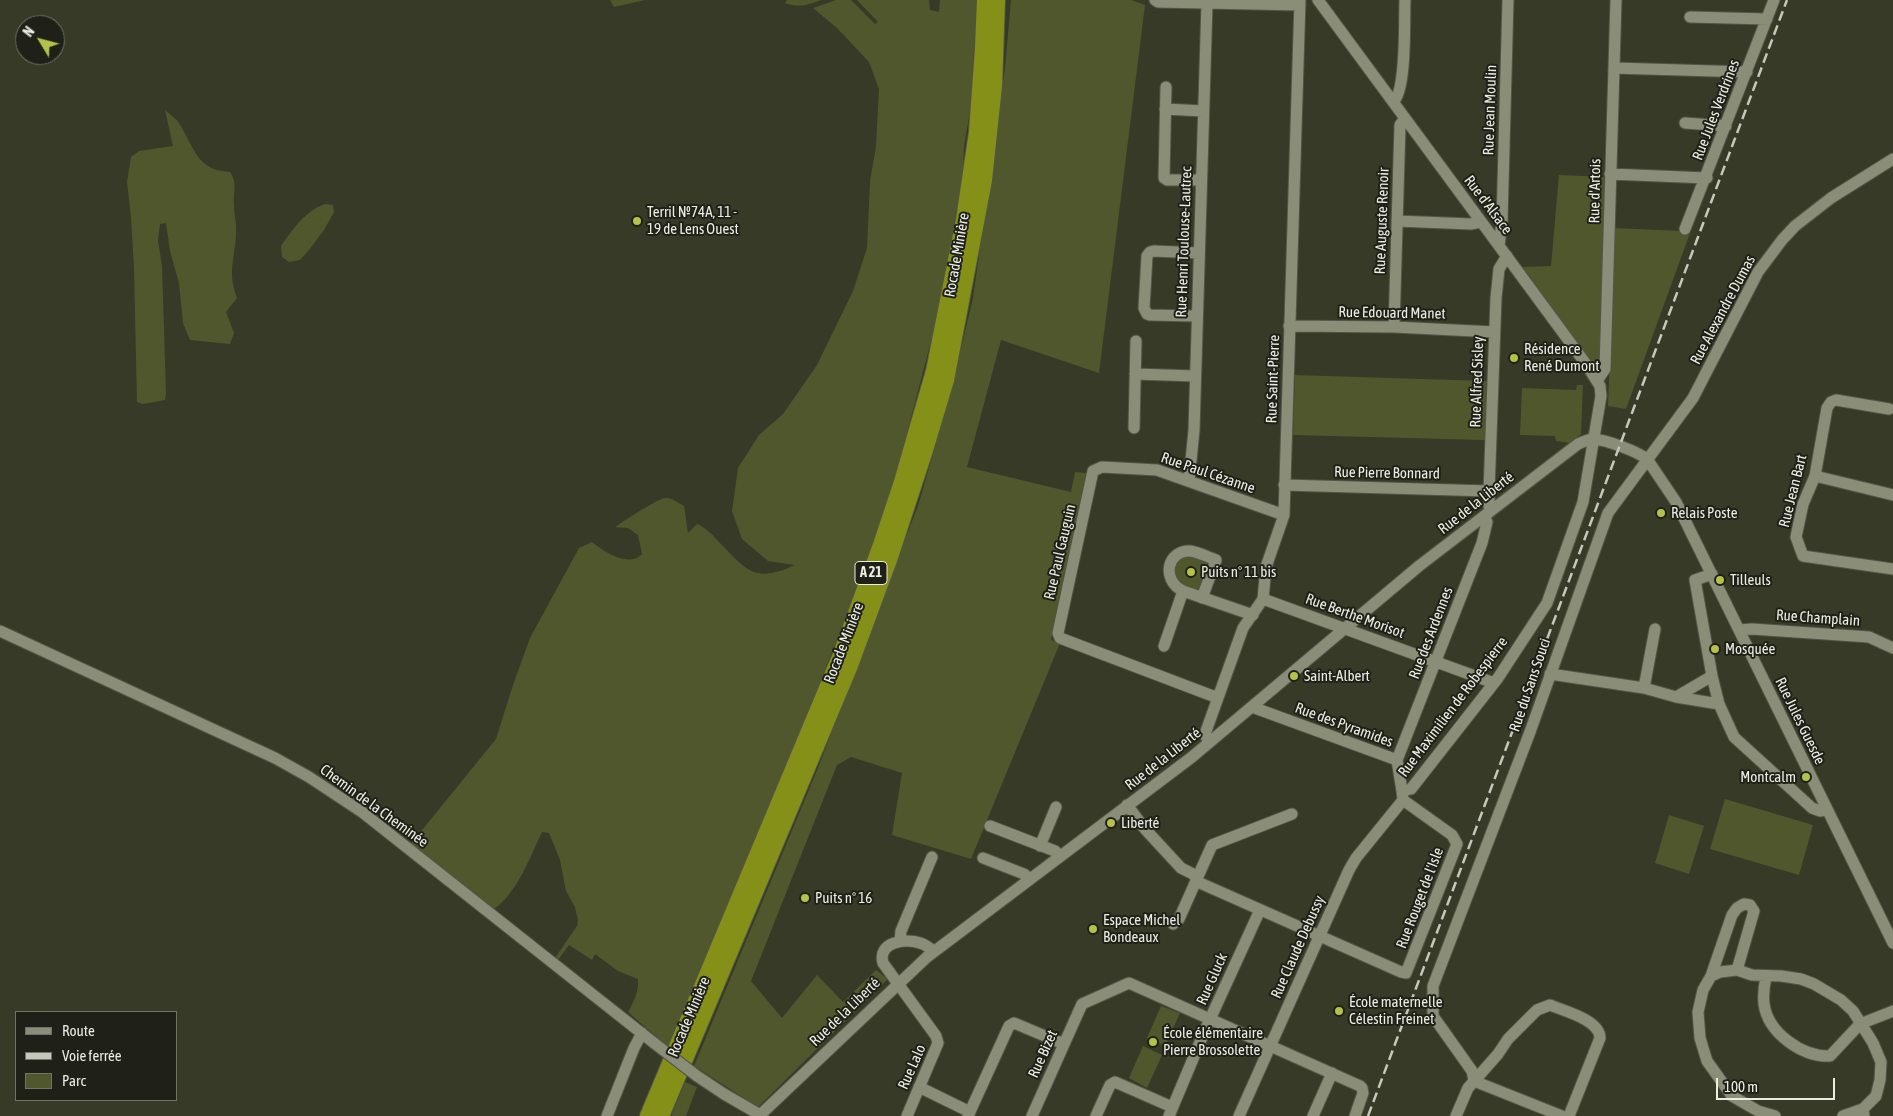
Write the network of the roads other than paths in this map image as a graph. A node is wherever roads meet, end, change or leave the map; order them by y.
1 (985, 0) edge
2 (997, 0) edge
3 (1155, 0) edge
4 (1318, 0) edge
5 (1405, 0) edge
6 (1508, 0) edge
7 (1616, 0) edge
8 (1774, 0) edge
9 (1300, 2) edge
10 (1207, 3) junction
11 (1690, 17) dead end
12 (1767, 19) junction
13 (1614, 68) junction
14 (1747, 72) junction
15 (1166, 87) dead end
16 (1393, 102) junction
17 (1165, 109) junction
18 (1203, 110) junction
19 (1405, 118) junction
20 (1685, 123) dead end
21 (1726, 126) junction
22 (1893, 158) edge
23 (1610, 174) junction
24 (1707, 178) junction
25 (1201, 180) junction
26 (1397, 221) junction
27 (1502, 221) junction
28 (1484, 225) junction
29 (1685, 230) dead end
30 (1499, 246) junction
31 (1199, 253) junction
32 (1507, 256) junction
33 (1196, 316) junction
34 (1289, 326) junction
35 (1394, 327) junction
36 (1494, 332) junction
37 (1136, 341) dead end
38 (1135, 374) junction
39 (1195, 376) junction
40 (1597, 381) junction
41 (1888, 409) dead end
42 (1134, 428) dead end
43 (1594, 439) junction
44 (1647, 459) junction
45 (1093, 472) joint
46 (1814, 476) junction
47 (1189, 481) junction
48 (1284, 485) junction
49 (1489, 490) junction
50 (1893, 495) edge
51 (1488, 513) junction
52 (1284, 515) junction
53 (1893, 569) edge
54 (1712, 574) junction
55 (1183, 591) junction
56 (1202, 598) junction
57 (1263, 599) junction
58 (1253, 615) junction
59 (1344, 628) junction
60 (1654, 629) dead end
61 (1739, 630) junction
62 (0, 631) edge
63 (1164, 646) dead end
64 (1893, 648) edge
65 (1436, 662) junction
66 (1550, 674) junction
67 (1712, 676) junction
68 (1494, 683) junction
69 (1644, 688) junction
70 (1676, 697) junction
71 (1218, 698) junction
72 (1719, 704) junction
73 (1252, 707) junction
74 (1209, 743) junction
75 (1397, 760) junction
76 (1403, 796) junction
77 (1127, 806) junction
78 (1056, 807) dead end
79 (1826, 810) junction
80 (1292, 814) dead end
81 (990, 826) dead end
82 (1040, 846) junction
83 (1060, 856) junction
84 (932, 857) dead end
85 (983, 858) dead end
86 (1030, 879) junction
87 (1197, 879) junction
88 (1260, 910) junction
89 (1173, 924) dead end
90 (1320, 935) junction
91 (900, 940) junction
92 (1893, 943) edge
93 (934, 951) junction
94 (1737, 970) junction
95 (1711, 976) junction
96 (1766, 977) junction
97 (897, 983) junction
98 (1893, 1011) edge
99 (1210, 1019) junction
100 (1860, 1024) junction
101 (642, 1033) junction
102 (1064, 1044) junction
103 (1270, 1045) junction
104 (1332, 1073) junction
105 (1474, 1081) junction
106 (919, 1088) junction
107 (1171, 1111) edge
108 (1863, 1112) edge
109 (969, 1114) edge
110 (607, 1116) edge
111 (648, 1116) edge
112 (661, 1116) edge
113 (761, 1116) edge
114 (907, 1116) edge
115 (1032, 1116) edge
116 (1096, 1116) edge
117 (1238, 1116) edge
118 (1313, 1116) edge
119 (1355, 1116) edge
120 (1456, 1116) edge
121 (1562, 1116) edge
122 (1569, 1116) edge
123 (1775, 1116) edge
124 (1843, 1116) edge

1 - 111 highway, Rocade Minière / A 21
2 - 112 highway, Rocade Minière / A 21
3 - 10 street
4 - 16 street, Rue d'Alsace
5 - 16 street
6 - 27 street, Rue Jean Moulin
7 - 13 street, Rue d'Artois
8 - 12 street, Rue Jules Verdrines
9 - 10 street
9 - 34 street, Rue Saint-Pierre
10 - 18 street, Rue Henri Toulouse-Lautrec
11 - 12 street
12 - 14 street, Rue Jules Verdrines
13 - 14 street
13 - 23 street, Rue d'Artois
14 - 21 street, Rue Jules Verdrines
15 - 17 street
16 - 19 street, Rue d'Alsace
17 - 18 street
17 - 25 street
18 - 25 street, Rue Henri Toulouse-Lautrec
19 - 26 street, Rue Auguste Renoir
19 - 28 street, Rue d'Alsace
20 - 21 street
21 - 24 street, Rue Jules Verdrines
22 - 44 street, Rue Alexandre Dumas
23 - 24 street
23 - 40 street, Rue d'Artois
24 - 29 street, Rue Jules Verdrines
25 - 31 street, Rue Henri Toulouse-Lautrec
26 - 28 street
26 - 35 street, Rue Auguste Renoir
27 - 28 street
27 - 30 street, Rue Jean Moulin
28 - 30 street, Rue d'Alsace
30 - 32 street, Rue d'Alsace
31 - 33 street, Rue Henri Toulouse-Lautrec
31 - 33 street
32 - 36 street, Rue Alfred Sisley
32 - 40 street, Rue d'Alsace
33 - 39 street, Rue Henri Toulouse-Lautrec
34 - 35 street, Rue Edouard Manet
34 - 48 street, Rue Saint-Pierre
35 - 36 street, Rue Edouard Manet
36 - 49 street, Rue Alfred Sisley
37 - 38 street
38 - 39 street
38 - 42 street
39 - 47 street, Rue Henri Toulouse-Lautrec
40 - 43 street, Rue d'Alsace
41 - 46 street, Rue Jean Bart
43 - 44 street, Rue Jules Guesde
43 - 51 street, Rue de la Liberté
43 - 68 street, Rue Maximilien de Robespierre
44 - 54 street, Rue Jules Guesde
44 - 66 street, Rue du Sans Souci
45 - 47 street, Rue Paul Cézanne
45 - 71 street, Rue Paul Gauguin
46 - 50 street
46 - 53 street, Rue Jean Bart
47 - 52 street, Rue Paul Cézanne
48 - 49 street, Rue Pierre Bonnard
48 - 52 street, Rue Saint-Pierre
49 - 51 street, Rue Alfred Sisley
51 - 59 street, Rue de la Liberté
51 - 65 street, Rue des Ardennes
52 - 57 street, Rue Saint-Pierre
54 - 61 street, Rue Jules Guesde
54 - 67 street
55 - 56 street
55 - 56 street
55 - 63 street
56 - 58 street
57 - 58 street, Rue Saint-Pierre
57 - 59 street, Rue Berthe Morisot
58 - 71 street, Rue Saint-Pierre
59 - 65 street, Rue Berthe Morisot
59 - 73 street, Rue de la Liberté
60 - 69 street
61 - 64 street, Rue Champlain
61 - 79 street, Rue Jules Guesde
62 - 101 street, Chemin de la Cheminée
65 - 68 street, Rue Berthe Morisot
65 - 75 street, Rue des Ardennes
66 - 69 street
66 - 105 street, Rue du Sans Souci
67 - 70 street
67 - 72 street
68 - 76 street, Rue Maximilien de Robespierre
69 - 70 street
70 - 72 street
71 - 74 street, Rue Saint-Pierre
72 - 79 street
73 - 74 street, Rue de la Liberté
73 - 75 street, Rue des Pyramides
74 - 77 street, Rue de la Liberté
75 - 76 street, Rue des Pyramides
76 - 90 street, Rue Claude Debussy
76 - 90 street, Rue Rouget de l'Isle
77 - 83 street, Rue de la Liberté
77 - 87 street
78 - 82 street
79 - 92 street, Rue Jules Guesde
80 - 87 street
81 - 82 street
82 - 83 street
83 - 86 street, Rue de la Liberté
84 - 91 street
85 - 86 street
86 - 93 street, Rue de la Liberté
87 - 88 street
87 - 89 street
88 - 90 street
88 - 99 street, Rue Gluck
90 - 103 street, Rue Claude Debussy
91 - 93 street
91 - 97 street
93 - 97 street, Rue de la Liberté
94 - 95 street
94 - 95 street
94 - 96 street
95 - 123 street
96 - 100 street
96 - 100 street
97 - 106 street, Rue Lalo
97 - 113 street, Rue de la Liberté
98 - 100 street
99 - 102 street, Rue Bizet
99 - 103 street
99 - 107 street, Rue Gluck
100 - 108 street
101 - 110 street
101 - 113 street, Chemin de la Cheminée, bridge
102 - 109 street
102 - 115 street, Rue Bizet
103 - 104 street
103 - 117 street, Rue Claude Debussy
104 - 118 street
104 - 119 street
105 - 120 street
105 - 121 street
105 - 122 street
106 - 109 street
106 - 114 street, Rue Lalo
107 - 116 street
108 - 124 street

